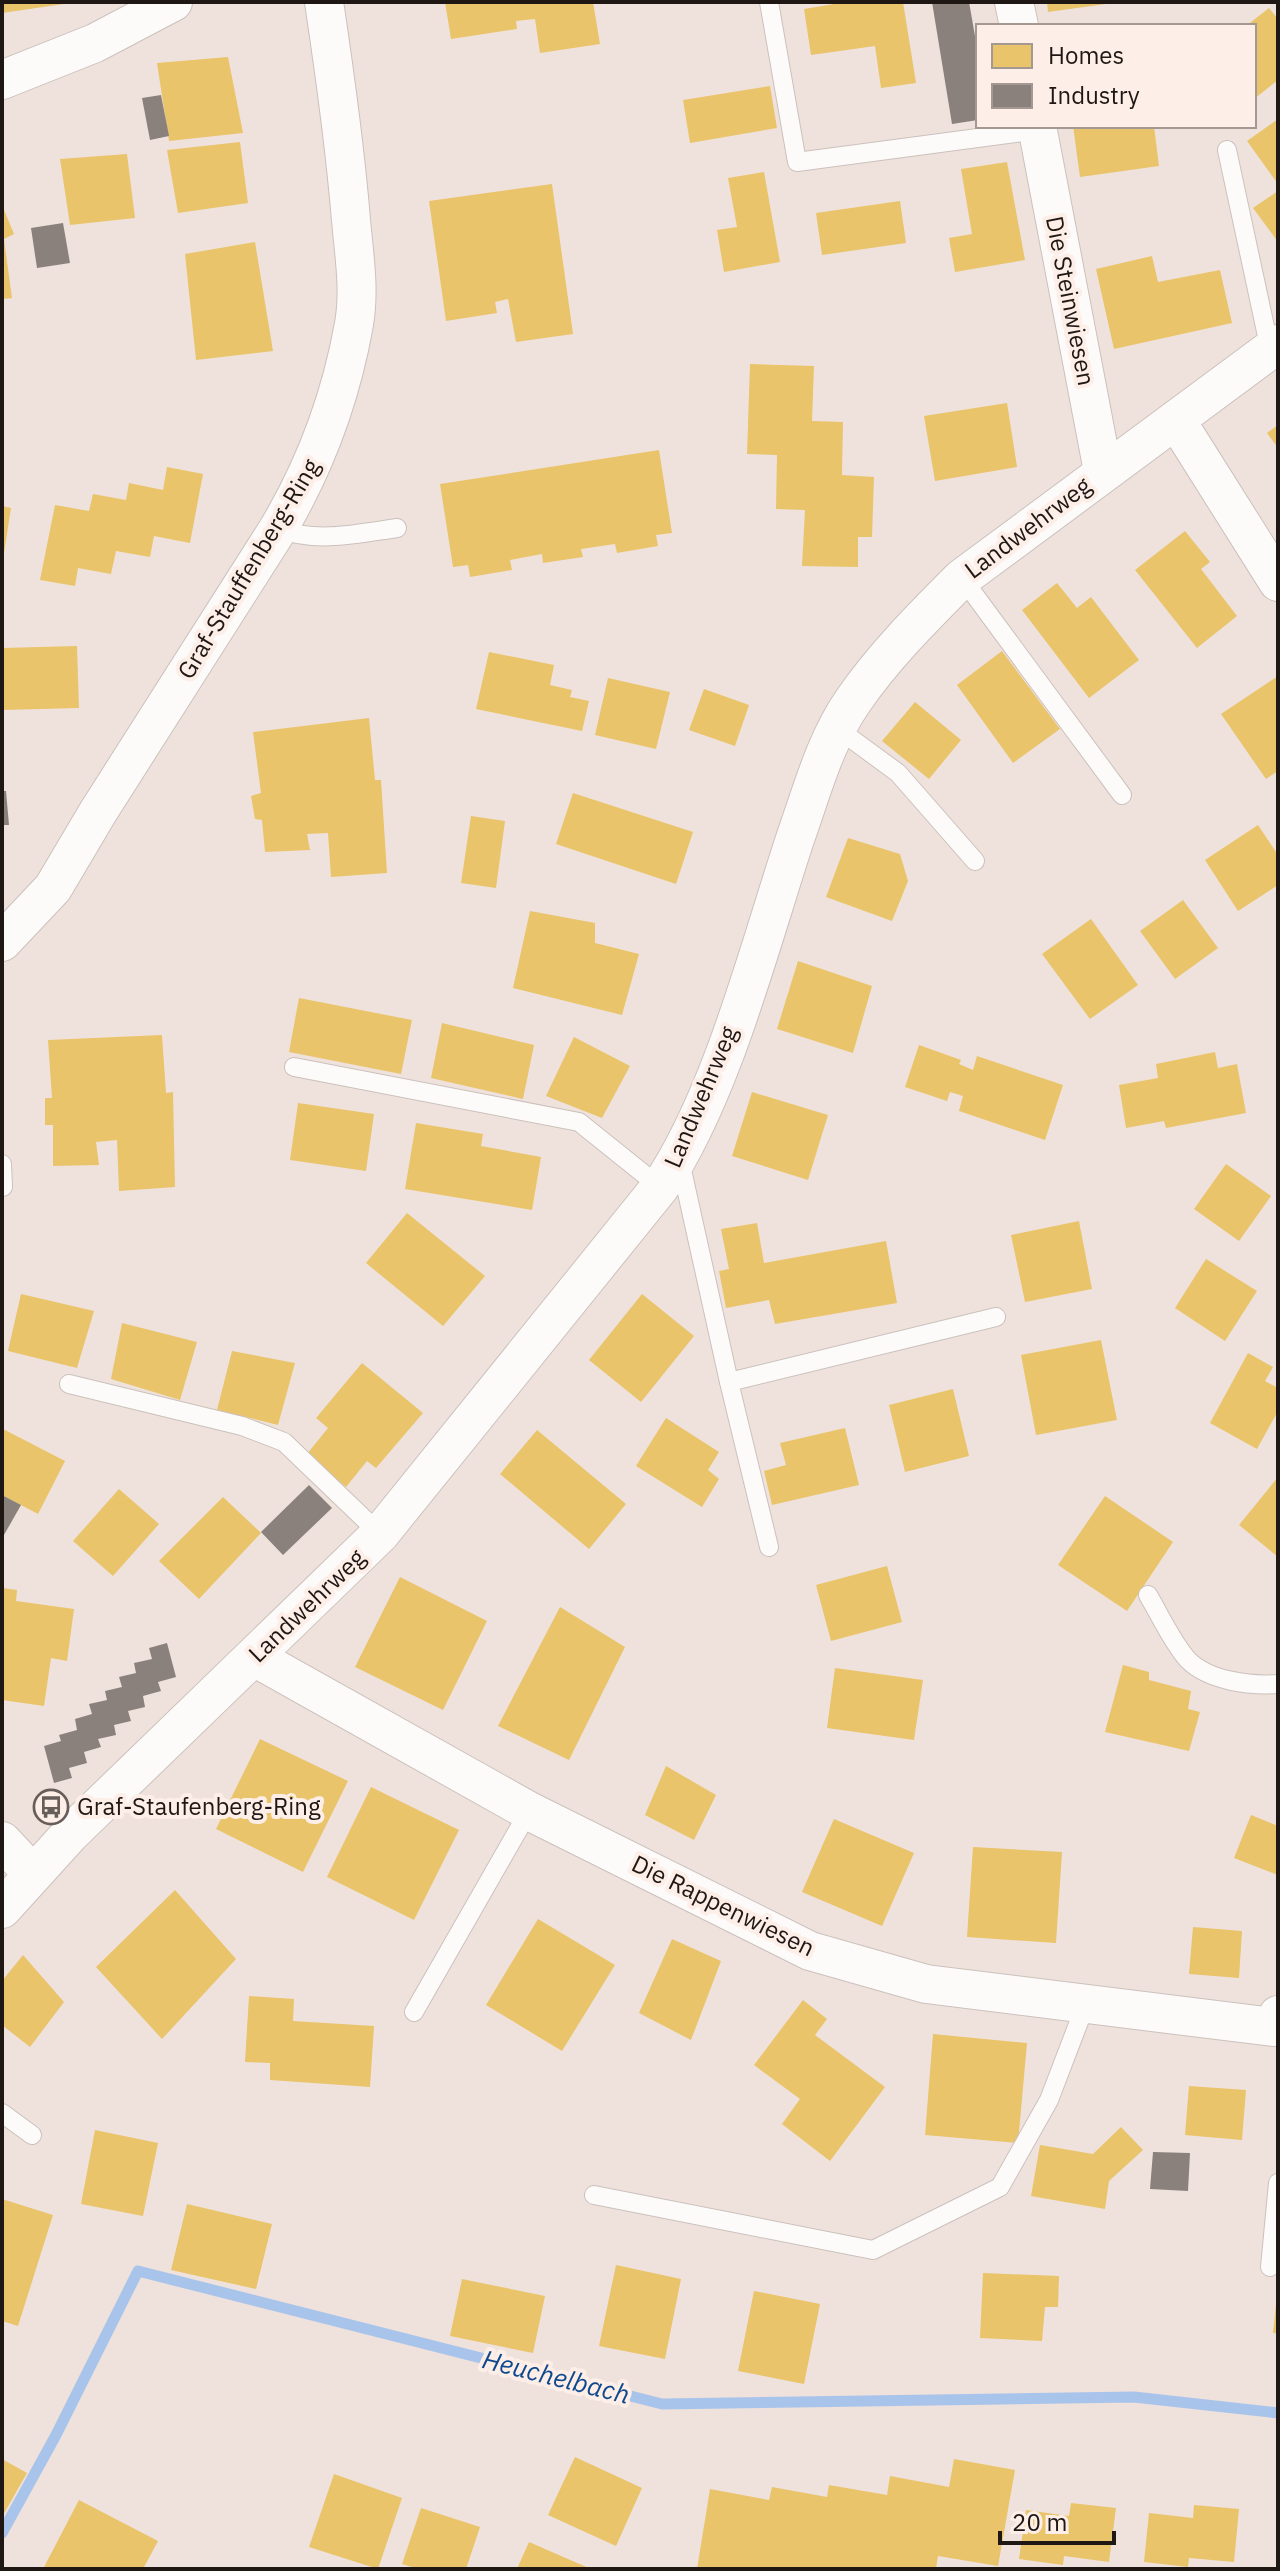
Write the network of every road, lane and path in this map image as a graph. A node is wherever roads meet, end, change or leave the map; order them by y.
1 (173, 2) edge
2 (324, 2) edge
3 (769, 2) edge
4 (1014, 2) edge
5 (1019, 24) edge
6 (2, 80) edge
7 (1037, 128) edge
8 (1227, 150) dead end
9 (1274, 347) edge
10 (1176, 420) junction
11 (1103, 471) junction
12 (397, 528) dead end
13 (278, 529) junction
14 (962, 578) junction
15 (1278, 582) edge
16 (838, 729) junction
17 (1122, 795) dead end
18 (975, 861) dead end
19 (2, 942) edge
20 (294, 1067) dead end
21 (2, 1164) edge
22 (669, 1172) junction
23 (3, 1187) edge
24 (996, 1317) dead end
25 (729, 1382) junction
26 (69, 1384) dead end
27 (380, 1534) junction
28 (769, 1547) dead end
29 (1148, 1595) dead end
30 (254, 1657) junction
31 (1278, 1684) edge
32 (529, 1811) junction
33 (2, 1841) edge
34 (32, 1873) junction
35 (2, 1909) edge
36 (1085, 2006) junction
37 (414, 2012) dead end
38 (1276, 2024) edge
39 (2, 2113) edge
40 (32, 2135) dead end
41 (1278, 2183) edge
42 (594, 2195) dead end
43 (1270, 2267) dead end

1 - 6 street
2 - 13 street, Graf-Stauffenberg-Ring
3 - 7 lane, Die Steinwiesen
4 - 5 street
7 - 11 street, Die Steinwiesen
8 - 9 lane
9 - 10 street, Landwehrweg
10 - 11 street, Landwehrweg
10 - 15 street
11 - 14 street, Landwehrweg
12 - 13 lane
13 - 19 street, Graf-Stauffenberg-Ring
14 - 16 street, Landwehrweg
14 - 17 lane
16 - 18 lane
16 - 22 street, Landwehrweg
20 - 22 lane
21 - 23 lane
22 - 25 lane
22 - 27 street, Landwehrweg
24 - 25 lane
25 - 28 lane
26 - 27 lane
27 - 30 street, Landwehrweg
29 - 31 lane
30 - 32 street, Die Rappenwiesen
30 - 34 street, Landwehrweg
32 - 36 street, Die Rappenwiesen
32 - 37 lane
33 - 34 street
34 - 35 street, Landwehrweg
36 - 38 street, Die Rappenwiesen
36 - 42 lane
39 - 40 lane
41 - 43 lane

